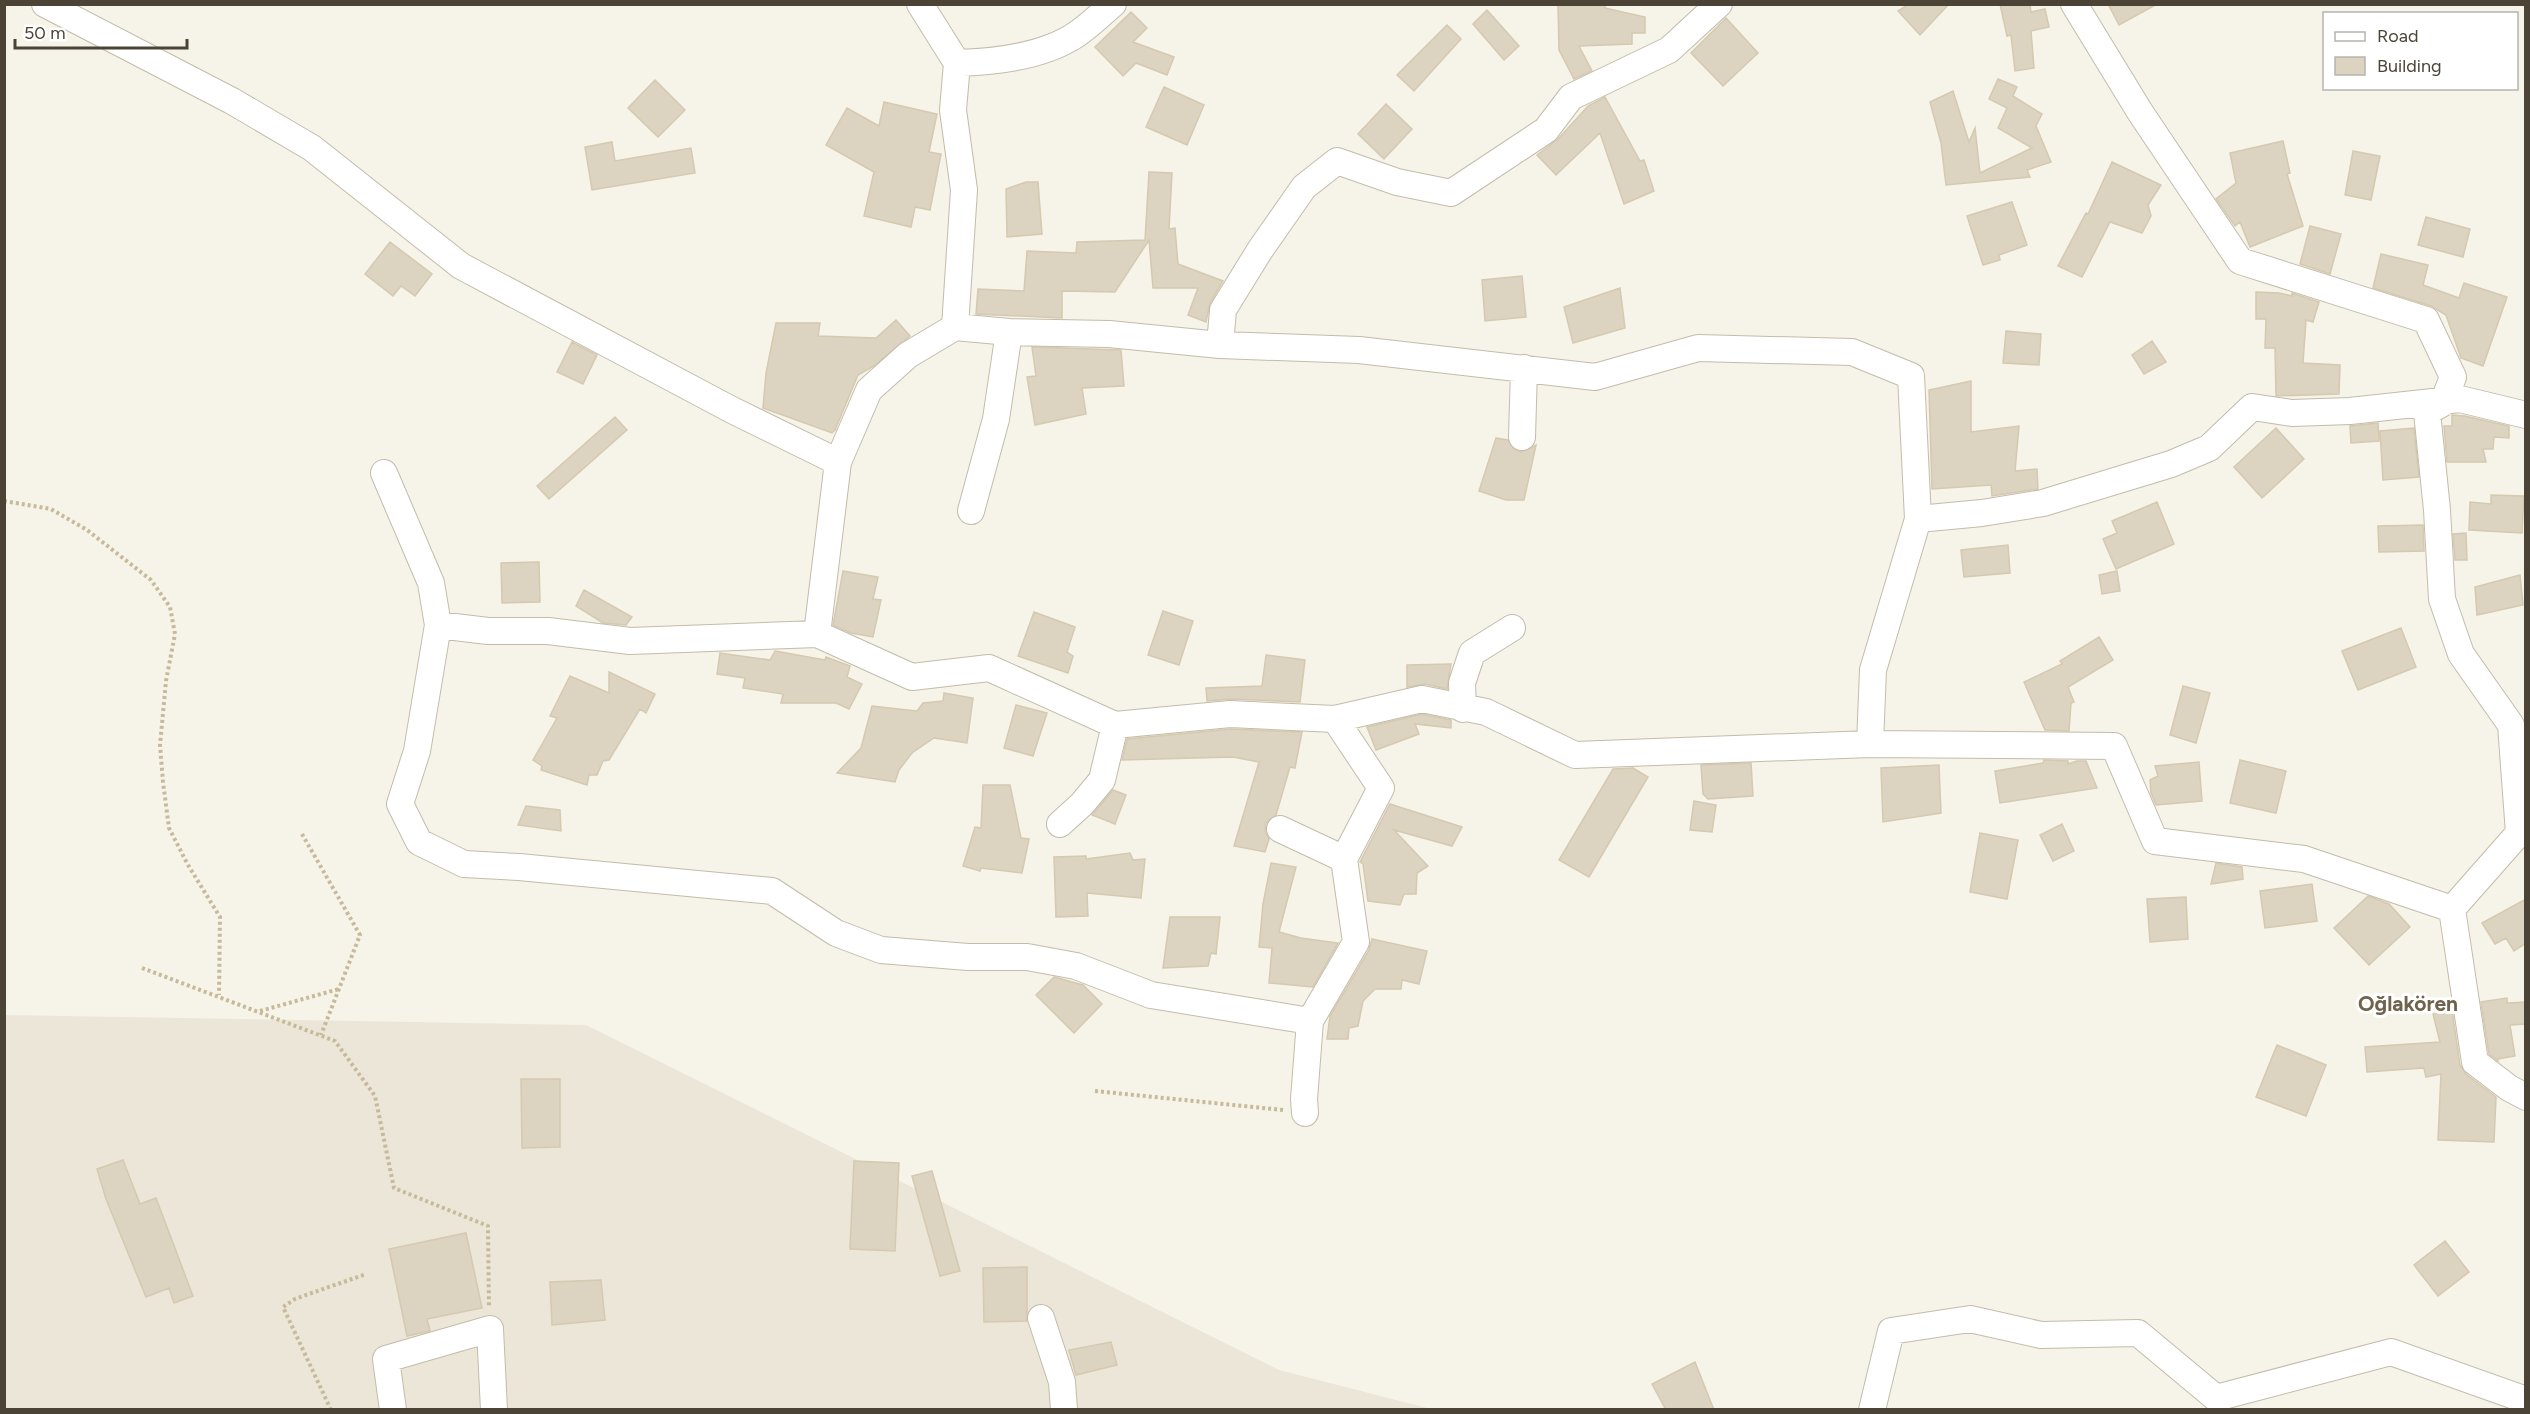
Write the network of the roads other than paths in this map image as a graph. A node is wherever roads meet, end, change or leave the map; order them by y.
1 (45, 4) edge
2 (920, 4) edge
3 (1113, 4) edge
4 (1719, 4) edge
5 (2074, 4) edge
6 (957, 63) junction
7 (955, 327) junction
8 (1009, 332) junction
9 (1220, 345) junction
10 (1524, 368) junction
11 (2443, 403) junction
12 (2526, 415) edge
13 (1522, 436) dead end
14 (838, 462) junction
15 (384, 473) dead end
16 (970, 511) dead end
17 (1918, 519) junction
18 (438, 625) junction
19 (1512, 628) dead end
20 (817, 634) junction
21 (1463, 709) junction
22 (1335, 719) junction
23 (1115, 725) junction
24 (1870, 744) junction
25 (1059, 824) dead end
26 (1280, 830) dead end
27 (2522, 835) edge
28 (1344, 859) junction
29 (2452, 909) junction
30 (1310, 1021) junction
31 (2526, 1097) edge
32 (1305, 1113) road end
33 (1041, 1318) dead end
34 (2526, 1400) edge
35 (393, 1410) edge
36 (494, 1410) edge
37 (1064, 1410) edge
38 (1872, 1410) edge

1 - 14 street
2 - 6 street
3 - 6 street
4 - 9 street
5 - 11 street
6 - 7 street
7 - 8 street
7 - 14 street
8 - 9 street
8 - 16 street
9 - 10 street
10 - 13 street
10 - 17 street
11 - 12 street
11 - 17 street
11 - 27 street
14 - 20 street
15 - 18 street
17 - 24 street
18 - 20 street
18 - 30 street
19 - 21 street
20 - 23 street
21 - 22 street
21 - 24 street
22 - 23 street
22 - 28 street
23 - 25 street
24 - 29 street
26 - 28 street
27 - 29 street
28 - 30 street
29 - 31 street
30 - 32 street
33 - 37 street
34 - 38 street
35 - 36 street

